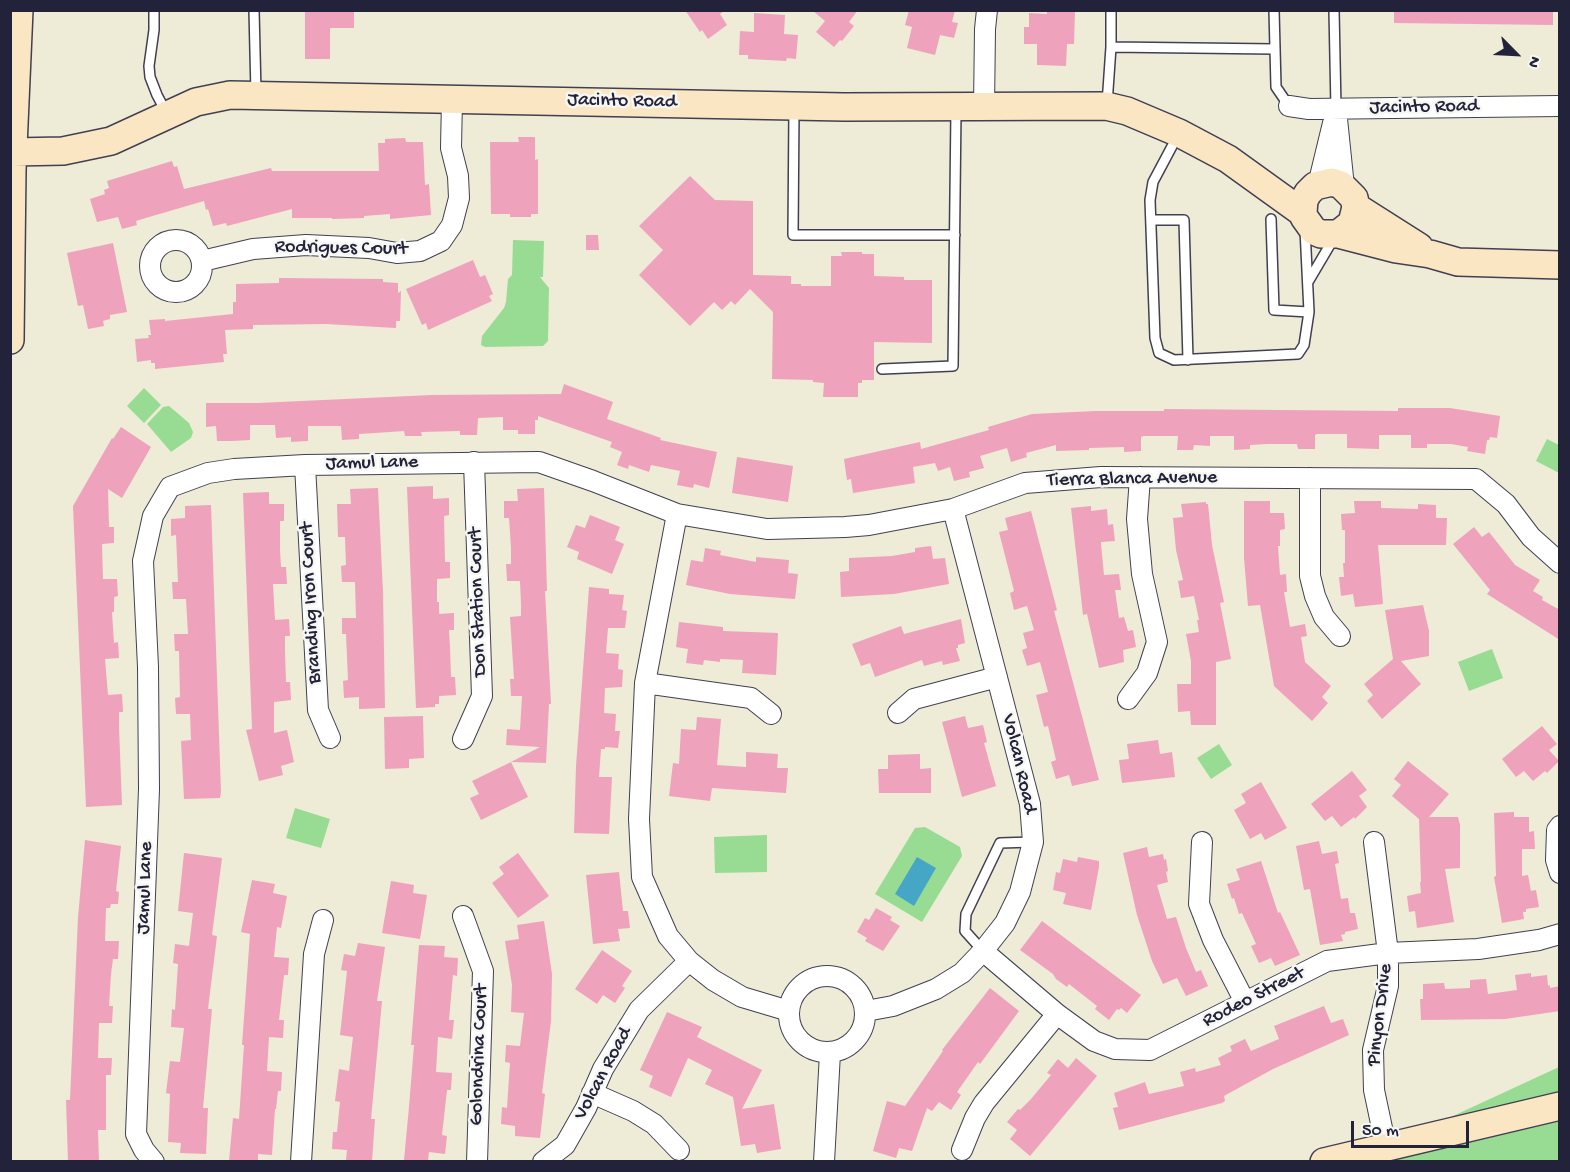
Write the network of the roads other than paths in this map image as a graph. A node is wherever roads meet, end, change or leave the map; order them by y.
1 (19, 10) edge
2 (154, 10) edge
3 (254, 10) edge
4 (987, 10) edge
5 (1111, 10) edge
6 (1274, 10) edge
7 (1334, 10) edge
8 (1111, 47) junction
9 (1274, 49) junction
10 (256, 96) junction
11 (452, 99) junction
12 (794, 106) junction
13 (1106, 106) junction
14 (1289, 106) joint
15 (1560, 106) edge
16 (956, 108) junction
17 (984, 108) junction
18 (1336, 109) junction
19 (168, 116) junction
20 (1179, 133) junction
21 (12, 152) edge
22 (1228, 159) junction
23 (1333, 191) junction
24 (1304, 215) junction
25 (1271, 219) dead end
26 (1151, 220) junction
27 (1337, 234) junction
28 (954, 235) junction
29 (1431, 254) junction
30 (202, 261) dead end
31 (1560, 266) edge
32 (1308, 282) junction
33 (1309, 312) junction
34 (10, 340) edge
35 (1188, 360) junction
36 (882, 369) dead end
37 (474, 462) junction
38 (305, 465) junction
39 (1140, 477) junction
40 (1310, 478) junction
41 (953, 509) junction
42 (677, 514) junction
43 (1560, 563) edge
44 (1340, 636) dead end
45 (997, 677) junction
46 (645, 683) junction
47 (1128, 699) dead end
48 (898, 713) dead end
49 (771, 714) dead end
50 (330, 738) dead end
51 (463, 739) dead end
52 (1560, 826) edge
53 (1033, 842) junction
54 (1203, 842) dead end
55 (1374, 842) dead end
56 (1560, 873) edge
57 (463, 916) dead end
58 (323, 920) dead end
59 (1560, 934) edge
60 (983, 951) junction
61 (1388, 953) junction
62 (689, 961) junction
63 (1245, 1002) junction
64 (789, 1011) junction
65 (866, 1011) junction
66 (1057, 1014) junction
67 (830, 1053) junction
68 (592, 1093) junction
69 (1560, 1106) edge
70 (1386, 1147) junction
71 (963, 1149) dead end
72 (679, 1150) dead end
73 (154, 1161) edge
74 (302, 1161) edge
75 (477, 1161) edge
76 (543, 1161) edge
77 (824, 1161) edge
78 (1324, 1161) edge

1 - 21 street
2 - 19 lane
3 - 10 lane
4 - 17 street
5 - 8 lane
6 - 9 lane
7 - 18 lane
8 - 9 lane
8 - 13 lane
9 - 14 lane
10 - 11 street, Jacinto Road
10 - 19 street, Jacinto Road
11 - 12 street, Jacinto Road
11 - 30 street, Rodrigues Court
12 - 16 street, Jacinto Road
12 - 28 lane
13 - 17 street, Jacinto Road
13 - 20 street, Jacinto Road
14 - 18 street, Jacinto Road
15 - 18 street, Jacinto Road
16 - 17 street, Jacinto Road
16 - 28 lane
18 - 23 street
19 - 21 street, Jacinto Road
20 - 22 street, Jacinto Road
20 - 26 lane
21 - 34 street
22 - 23 street, Jacinto Road
22 - 24 street, Jacinto Road
23 - 24 street
23 - 27 street
23 - 29 street, Jacinto Road
24 - 27 street
24 - 32 lane
25 - 33 lane
26 - 35 lane
26 - 35 lane
27 - 29 street
27 - 32 lane
28 - 36 lane
29 - 31 street
32 - 33 lane
33 - 35 lane
37 - 38 street, Jamul Lane
37 - 42 street, Jamul Lane
37 - 51 street, Don Station Court
38 - 50 street, Branding Iron Court
38 - 73 street, Jamul Lane
39 - 40 street, Tierra Blanca Avenue
39 - 41 street, Tierra Blanca Avenue
39 - 47 street
40 - 43 street, Tierra Blanca Avenue
40 - 44 street
41 - 42 street, Tierra Blanca Avenue
41 - 45 street, Volcan Road
42 - 46 street
45 - 48 street
45 - 53 street, Volcan Road
46 - 49 street
46 - 62 street
52 - 56 street
53 - 60 street, Volcan Road
53 - 60 lane
54 - 63 street
55 - 61 street, Pinyon Drive
57 - 75 street, Golondrina Court
58 - 74 street
59 - 61 street, Rodeo Street
60 - 65 street, Volcan Road
60 - 66 street, Rodeo Street
61 - 63 street, Rodeo Street
61 - 70 street, Pinyon Drive
62 - 64 street
62 - 68 street, Volcan Road
63 - 66 street, Rodeo Street
64 - 65 street
64 - 67 street
65 - 67 street
66 - 71 street
67 - 77 street
68 - 72 street
68 - 76 street, Volcan Road
69 - 70 street
70 - 78 street

